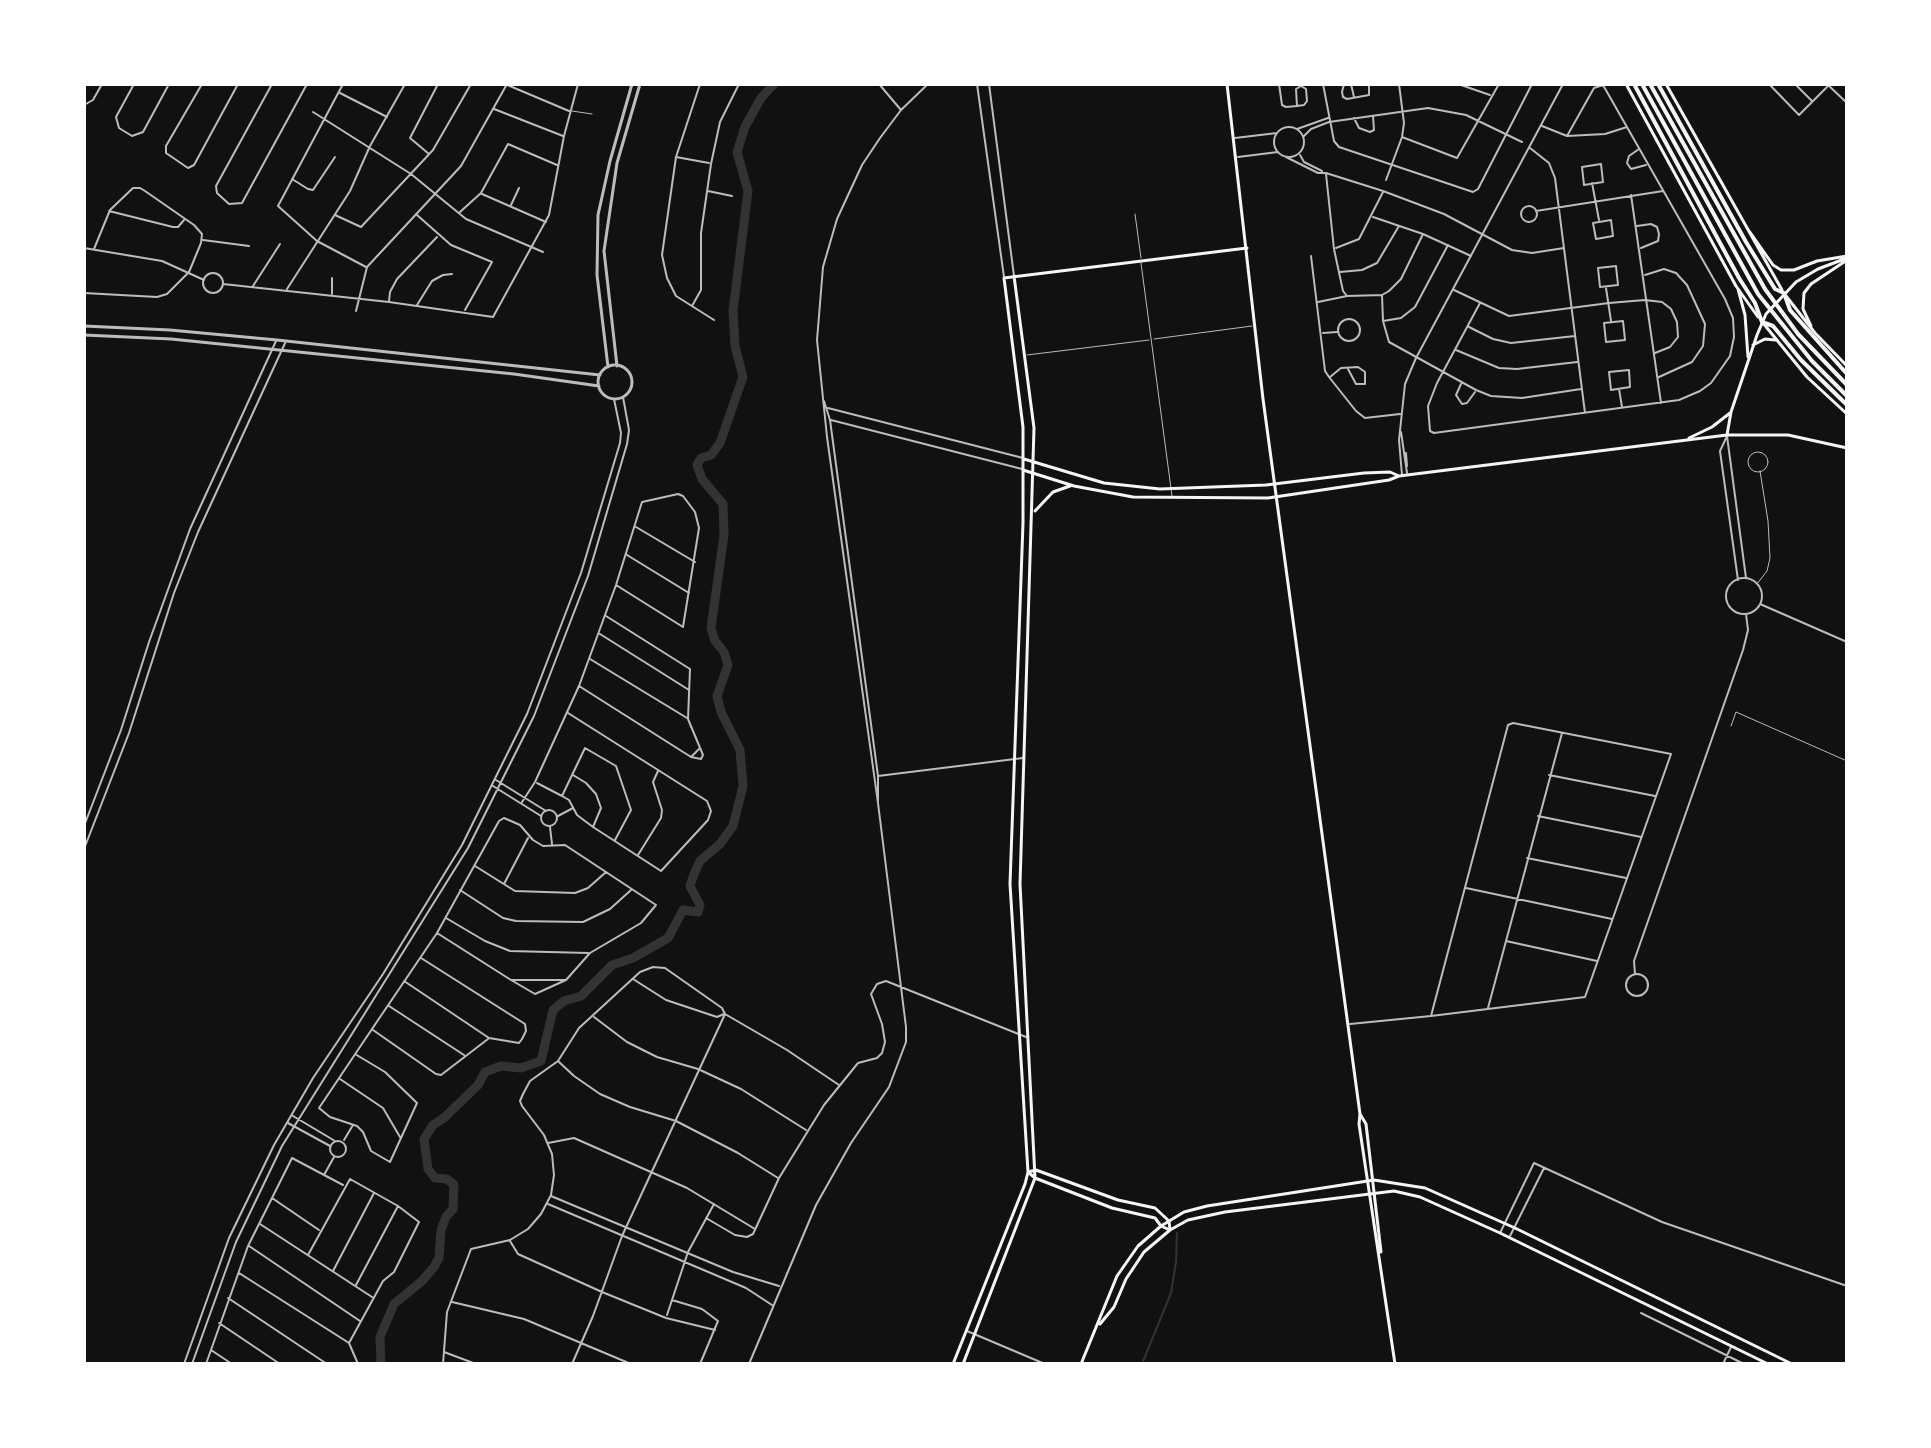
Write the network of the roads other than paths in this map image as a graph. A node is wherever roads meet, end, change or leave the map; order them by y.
1 (102, 84) edge
2 (134, 84) edge
3 (169, 84) edge
4 (202, 84) edge
5 (238, 84) edge
6 (272, 84) edge
7 (307, 84) edge
8 (343, 84) edge
9 (405, 84) edge
10 (438, 84) edge
11 (471, 84) edge
12 (506, 84) edge
13 (578, 84) edge
14 (632, 84) edge
15 (640, 84) edge
16 (700, 84) edge
17 (739, 84) edge
18 (879, 84) edge
19 (928, 84) edge
20 (977, 84) edge
21 (989, 84) edge
22 (1227, 84) edge
23 (1279, 84) edge
24 (1323, 84) edge
25 (1344, 84) edge
26 (1351, 84) edge
27 (1369, 84) edge
28 (1399, 84) edge
29 (1458, 84) edge
30 (1499, 84) edge
31 (1532, 84) edge
32 (1563, 84) edge
33 (1626, 84) edge
34 (1634, 84) edge
35 (1642, 84) edge
36 (1650, 84) edge
37 (1658, 84) edge
38 (1666, 84) edge
39 (1769, 84) edge
40 (1795, 84) edge
41 (1829, 84) edge
42 (339, 92) junction
43 (1493, 96) junction
44 (1847, 96) edge
45 (1354, 98) junction
46 (1843, 100) junction
47 (1813, 101) junction
48 (1847, 103) edge
49 (84, 105) edge
50 (1297, 106) junction
51 (493, 109) junction
52 (901, 110) junction
53 (1403, 110) junction
54 (569, 111) junction
55 (313, 112) dead end
56 (592, 114) dead end
57 (1373, 115) junction
58 (387, 117) junction
59 (1354, 117) junction
60 (324, 119) junction
61 (1329, 120) junction
62 (1478, 121) junction
63 (1541, 125) junction
64 (1627, 127) junction
65 (1296, 129) junction
66 (1278, 133) junction
67 (1505, 135) junction
68 (564, 136) junction
69 (1567, 136) junction
70 (1303, 137) junction
71 (1402, 137) junction
72 (1234, 138) junction
73 (1522, 142) dead end
74 (370, 146) junction
75 (1529, 148) junction
76 (1640, 149) junction
77 (1278, 152) junction
78 (1300, 152) junction
79 (430, 154) junction
80 (335, 157) dead end
81 (676, 157) junction
82 (1237, 157) junction
83 (1286, 157) junction
84 (711, 164) junction
85 (1392, 164) junction
86 (1648, 164) junction
87 (558, 165) junction
88 (1316, 167) junction
89 (1314, 171) junction
90 (989, 172) junction
91 (1001, 172) junction
92 (1325, 172) junction
93 (411, 174) junction
94 (291, 179) junction
95 (1386, 180) dead end
96 (1592, 183) junction
97 (519, 188) dead end
98 (707, 191) junction
99 (1383, 191) junction
100 (1664, 191) junction
101 (436, 193) junction
102 (481, 193) junction
103 (1631, 195) junction
104 (732, 196) dead end
105 (1596, 201) junction
106 (510, 206) junction
107 (1560, 206) junction
108 (109, 211) junction
109 (1536, 211) dead end
110 (459, 213) junction
111 (416, 214) junction
112 (1135, 214) dead end
113 (334, 215) junction
114 (1373, 217) junction
115 (185, 219) junction
116 (546, 222) junction
117 (1600, 222) junction
118 (1742, 222) junction
119 (1400, 225) junction
120 (1637, 226) junction
121 (1483, 233) junction
122 (1423, 234) junction
123 (438, 236) junction
124 (202, 240) junction
125 (317, 241) junction
126 (280, 244) dead end
127 (1448, 245) junction
128 (249, 246) dead end
129 (533, 247) junction
130 (84, 248) edge
131 (1247, 248) junction
132 (1564, 248) junction
133 (94, 249) junction
134 (1334, 249) junction
135 (1640, 249) junction
136 (543, 252) dead end
137 (1311, 256) dead end
138 (1471, 256) junction
139 (1847, 258) edge
140 (1141, 260) junction
141 (367, 267) junction
142 (189, 272) junction
143 (1340, 272) junction
144 (452, 274) dead end
145 (1643, 275) junction
146 (1014, 276) junction
147 (332, 278) dead end
148 (1004, 278) junction
149 (204, 280) junction
150 (223, 284) junction
151 (1736, 286) junction
152 (253, 287) junction
153 (1606, 287) junction
154 (286, 290) junction
155 (1453, 290) junction
156 (84, 293) edge
157 (1784, 293) junction
158 (332, 295) junction
159 (1382, 295) junction
160 (1347, 296) junction
161 (359, 298) junction
162 (1645, 300) junction
163 (389, 302) junction
164 (1317, 302) junction
165 (1480, 303) junction
166 (1609, 303) junction
167 (417, 306) junction
168 (691, 307) junction
169 (1573, 308) junction
170 (356, 311) dead end
171 (464, 312) junction
172 (714, 320) dead end
173 (1383, 321) junction
174 (1611, 322) junction
175 (1762, 322) junction
176 (84, 326) edge
177 (1255, 326) junction
178 (1467, 327) junction
179 (129, 328) junction
180 (1338, 332) junction
181 (1322, 333) junction
182 (1815, 333) junction
183 (84, 335) edge
184 (1576, 336) junction
185 (129, 337) junction
186 (277, 340) junction
187 (1151, 340) junction
188 (1775, 340) junction
189 (286, 341) junction
190 (1753, 345) junction
191 (345, 347) junction
192 (272, 349) junction
193 (1455, 349) junction
194 (282, 350) junction
195 (1655, 353) junction
196 (1024, 355) junction
197 (343, 357) junction
198 (1416, 358) junction
199 (1748, 358) junction
200 (1578, 361) junction
201 (264, 366) junction
202 (617, 366) junction
203 (1847, 366) edge
204 (608, 367) junction
205 (1348, 369) junction
206 (272, 370) junction
207 (1443, 372) junction
208 (1847, 374) edge
209 (600, 375) junction
210 (259, 377) junction
211 (1329, 377) junction
212 (1658, 377) junction
213 (267, 381) junction
214 (1462, 383) junction
215 (1847, 385) edge
216 (599, 386) junction
217 (1582, 389) junction
218 (1619, 389) junction
219 (1476, 390) junction
220 (1847, 396) edge
221 (623, 397) junction
222 (614, 399) junction
223 (824, 401) junction
224 (1661, 403) junction
225 (1847, 405) edge
226 (823, 407) junction
227 (828, 408) junction
228 (1622, 408) junction
229 (1731, 412) junction
230 (1400, 414) junction
231 (1585, 414) junction
232 (1847, 414) edge
233 (825, 419) junction
234 (830, 420) junction
235 (1400, 431) junction
236 (1727, 435) junction
237 (940, 437) junction
238 (1685, 439) junction
239 (939, 448) junction
240 (1847, 448) edge
241 (1023, 458) junction
242 (1034, 461) junction
243 (1023, 470) junction
244 (1760, 471) junction
245 (1034, 473) junction
246 (213, 475) junction
247 (1403, 475) junction
248 (221, 478) junction
249 (1275, 483) junction
250 (1074, 486) junction
251 (1134, 488) junction
252 (1172, 489) junction
253 (1277, 496) junction
254 (1133, 497) junction
255 (1173, 499) junction
256 (1033, 514) junction
257 (635, 526) junction
258 (626, 554) junction
259 (695, 562) junction
260 (1746, 578) junction
261 (1738, 580) junction
262 (1757, 584) junction
263 (616, 585) junction
264 (167, 590) junction
265 (174, 593) junction
266 (689, 593) junction
267 (1760, 604) junction
268 (1746, 614) junction
269 (605, 615) junction
270 (598, 633) junction
271 (1847, 642) edge
272 (589, 658) junction
273 (579, 686) junction
274 (689, 691) junction
275 (567, 712) junction
276 (688, 719) junction
277 (1731, 726) dead end
278 (1562, 732) junction
279 (700, 747) junction
280 (691, 757) junction
281 (1015, 758) junction
282 (1024, 758) junction
283 (1847, 761) edge
284 (658, 770) junction
285 (572, 774) junction
286 (1549, 775) junction
287 (878, 776) junction
288 (873, 777) junction
289 (495, 779) junction
290 (535, 782) junction
291 (501, 783) junction
292 (492, 786) junction
293 (498, 789) junction
294 (562, 796) junction
295 (1656, 796) junction
296 (525, 798) junction
297 (522, 802) junction
298 (878, 803) junction
299 (573, 808) junction
300 (546, 811) junction
301 (541, 816) junction
302 (557, 816) junction
303 (1538, 816) junction
304 (550, 825) junction
305 (84, 826) edge
306 (593, 827) junction
307 (529, 837) junction
308 (1642, 837) junction
309 (615, 841) junction
310 (552, 845) junction
311 (84, 849) edge
312 (637, 855) junction
313 (1527, 858) junction
314 (474, 866) junction
315 (606, 872) junction
316 (1627, 878) junction
317 (504, 884) junction
318 (1466, 888) junction
319 (632, 889) junction
320 (460, 890) junction
321 (1517, 899) junction
322 (445, 917) junction
323 (1613, 919) junction
324 (437, 933) junction
325 (1506, 941) junction
326 (590, 953) junction
327 (420, 957) junction
328 (1598, 962) junction
329 (1635, 974) junction
330 (632, 978) junction
331 (511, 980) junction
332 (566, 980) junction
333 (404, 981) junction
334 (901, 987) junction
335 (388, 1005) junction
336 (1488, 1008) junction
337 (725, 1014) junction
338 (593, 1016) junction
339 (1431, 1016) junction
340 (1348, 1024) junction
341 (372, 1029) junction
342 (1020, 1035) junction
343 (1027, 1037) junction
344 (489, 1038) junction
345 (355, 1054) junction
346 (465, 1056) junction
347 (558, 1061) junction
348 (698, 1069) junction
349 (339, 1078) junction
350 (839, 1085) junction
351 (1360, 1114) junction
352 (292, 1115) junction
353 (298, 1119) junction
354 (676, 1121) junction
355 (287, 1122) junction
356 (353, 1124) junction
357 (294, 1126) junction
358 (807, 1130) junction
359 (401, 1140) junction
360 (335, 1141) junction
361 (343, 1142) junction
362 (547, 1143) junction
363 (330, 1146) junction
364 (335, 1156) junction
365 (1544, 1168) junction
366 (1036, 1170) junction
367 (654, 1172) junction
368 (1028, 1172) junction
369 (324, 1175) junction
370 (779, 1178) junction
371 (1035, 1178) junction
372 (1374, 1180) junction
373 (1368, 1181) junction
374 (344, 1186) junction
375 (375, 1192) junction
376 (1375, 1192) junction
377 (1369, 1193) junction
378 (551, 1195) junction
379 (272, 1198) junction
380 (714, 1203) junction
381 (547, 1204) junction
382 (398, 1206) junction
383 (706, 1218) junction
384 (1169, 1221) junction
385 (259, 1223) junction
386 (1505, 1224) junction
387 (1161, 1226) junction
388 (626, 1227) junction
389 (1515, 1228) junction
390 (755, 1230) junction
391 (1170, 1230) junction
392 (320, 1231) junction
393 (1500, 1233) junction
394 (622, 1236) junction
395 (1510, 1238) junction
396 (510, 1240) junction
397 (248, 1246) junction
398 (688, 1252) junction
399 (308, 1255) junction
400 (684, 1262) junction
401 (1382, 1262) junction
402 (333, 1271) junction
403 (238, 1273) junction
404 (355, 1286) junction
405 (1847, 1286) edge
406 (781, 1287) junction
407 (602, 1292) junction
408 (228, 1298) junction
409 (374, 1298) junction
410 (672, 1300) junction
411 (450, 1302) junction
412 (773, 1306) junction
413 (1641, 1313) dead end
414 (666, 1318) junction
415 (361, 1321) junction
416 (219, 1323) junction
417 (1097, 1327) junction
418 (715, 1330) junction
419 (967, 1331) junction
420 (975, 1334) junction
421 (349, 1343) junction
422 (580, 1344) junction
423 (1731, 1346) junction
424 (211, 1350) junction
425 (444, 1352) junction
426 (1727, 1356) junction
427 (184, 1364) edge
428 (192, 1364) edge
429 (206, 1364) edge
430 (232, 1364) edge
431 (280, 1364) edge
432 (327, 1364) edge
433 (358, 1364) edge
434 (443, 1364) edge
435 (476, 1364) edge
436 (572, 1364) edge
437 (631, 1364) edge
438 (700, 1364) edge
439 (749, 1364) edge
440 (953, 1364) edge
441 (963, 1364) edge
442 (1045, 1364) edge
443 (1081, 1364) edge
444 (1395, 1364) edge
445 (1723, 1364) edge
446 (1744, 1364) edge
447 (1768, 1364) edge
448 (1792, 1364) edge

1 - 49 street
2 - 3 street
4 - 5 street
6 - 7 street
8 - 42 street
9 - 58 street
10 - 79 street
11 - 79 street
12 - 51 street
12 - 54 street
13 - 54 street
14 - 204 street
15 - 202 street
16 - 81 street
17 - 84 street
18 - 52 street
19 - 52 street
20 - 90 street
21 - 91 street
22 - 72 main road
23 - 50 street
24 - 61 street
25 - 45 street
26 - 45 street
27 - 45 street
28 - 53 street
29 - 43 street
30 - 43 street
31 - 67 street
32 - 63 street
33 - 151 main road
34 - 175 highway
35 - 220 highway
36 - 215 highway
37 - 157 highway
38 - 118 main road
39 - 47 street
40 - 47 street
41 - 46 street
41 - 47 street
42 - 58 street
42 - 60 street
43 - 62 street
44 - 46 street
46 - 48 street
50 - 50 street
51 - 68 street
51 - 101 street
52 - 223 street
53 - 57 street
53 - 62 street
53 - 71 street
54 - 56 lane
54 - 68 street
55 - 60 street
57 - 59 street
57 - 59 street
58 - 74 street
59 - 61 street
60 - 74 street
60 - 94 street
61 - 65 street
61 - 70 street
61 - 85 street
62 - 67 street
62 - 71 street
63 - 69 street
63 - 75 street
64 - 69 street
64 - 69 street
64 - 76 street
65 - 66 street
65 - 70 street
66 - 72 street
66 - 77 street
67 - 73 street
67 - 85 street
68 - 87 street
70 - 78 street
71 - 85 street
72 - 82 main road
74 - 93 street
74 - 113 street
75 - 107 street
75 - 121 street
76 - 86 street
76 - 86 street
77 - 82 street
77 - 83 street
78 - 83 street
78 - 88 street
79 - 93 street
80 - 94 street
81 - 84 street
81 - 168 street
82 - 131 main road
83 - 89 street
84 - 98 street
85 - 95 street
86 - 100 street
87 - 102 street
87 - 116 street
88 - 89 street
88 - 92 street
89 - 92 street
90 - 91 street
90 - 148 street
91 - 146 street
92 - 99 street
92 - 134 street
93 - 101 street
93 - 113 street
94 - 125 street
96 - 96 street
96 - 105 street
97 - 106 street
98 - 104 street
98 - 168 street
99 - 114 street
99 - 121 street
100 - 103 street
100 - 224 street
101 - 110 street
101 - 111 street
102 - 106 street
102 - 110 street
103 - 105 street
103 - 120 street
105 - 107 street
105 - 117 street
106 - 116 street
107 - 109 street
107 - 132 street
108 - 115 street
108 - 115 street
108 - 133 street
110 - 129 street
111 - 123 street
111 - 141 street
112 - 140 lane
113 - 125 street
114 - 119 street
114 - 134 street
115 - 124 street
116 - 129 street
117 - 117 street
118 - 139 main road
118 - 157 main road
119 - 122 street
119 - 143 street
120 - 135 street
120 - 135 street
121 - 132 street
121 - 138 street
122 - 127 street
122 - 159 street
123 - 163 street
123 - 171 street
124 - 128 street
124 - 142 street
125 - 141 street
125 - 154 street
126 - 152 street
127 - 138 street
127 - 173 street
129 - 136 street
129 - 171 street
130 - 133 street
131 - 140 main road
131 - 177 main road
132 - 169 street
133 - 142 street
134 - 143 street
135 - 145 street
137 - 164 street
138 - 155 street
139 - 157 main road
139 - 182 main road
140 - 146 main road
140 - 187 lane
141 - 161 street
142 - 149 street
142 - 156 street
143 - 160 street
144 - 167 street
145 - 162 street
145 - 212 street
146 - 148 main road
146 - 196 main road
147 - 158 street
148 - 241 main road
149 - 150 street
149 - 150 street
150 - 152 street
151 - 175 main road
151 - 199 main road
152 - 154 street
153 - 153 street
153 - 166 street
154 - 158 street
155 - 165 street
155 - 198 street
157 - 175 main road
157 - 182 main road
157 - 208 highway
158 - 161 street
159 - 160 street
159 - 173 street
160 - 164 street
161 - 163 street
161 - 170 street
162 - 166 street
162 - 195 street
162 - 195 street
163 - 167 street
164 - 181 street
165 - 169 street
165 - 178 street
166 - 169 street
166 - 174 street
167 - 171 street
168 - 172 street
169 - 184 street
173 - 198 street
174 - 174 street
175 - 188 main road
175 - 190 main road
175 - 225 highway
176 - 179 street
177 - 187 lane
177 - 249 main road
178 - 184 street
178 - 193 street
179 - 185 street
179 - 186 street
180 - 180 street
180 - 181 street
181 - 211 street
182 - 203 main road
183 - 185 street
184 - 200 street
185 - 192 street
186 - 189 street
186 - 192 street
187 - 196 lane
187 - 252 lane
188 - 190 main road
188 - 232 main road
189 - 191 street
189 - 194 street
190 - 199 main road
191 - 197 street
191 - 209 street
192 - 194 street
192 - 201 street
193 - 200 street
193 - 207 street
194 - 197 street
194 - 206 street
195 - 212 street
196 - 242 main road
197 - 216 street
198 - 207 street
198 - 230 street
199 - 229 main road
200 - 217 street
201 - 206 street
201 - 210 street
202 - 204 street
202 - 221 street
204 - 209 street
205 - 205 street
205 - 211 street
206 - 213 street
207 - 214 street
207 - 231 street
209 - 216 street
210 - 213 street
210 - 246 street
211 - 230 street
212 - 224 street
213 - 248 street
214 - 219 street
214 - 219 street
216 - 222 street
217 - 219 street
217 - 231 street
218 - 218 street
218 - 228 street
221 - 222 street
221 - 291 street
222 - 289 street
223 - 226 street
223 - 227 street
224 - 228 street
226 - 227 street
226 - 233 street
227 - 234 street
227 - 237 street
228 - 231 street
229 - 236 main road
229 - 238 main road
230 - 235 street
233 - 234 street
233 - 288 street
234 - 239 street
234 - 287 street
235 - 247 street
235 - 247 street
236 - 238 main road
236 - 240 main road
236 - 260 street
236 - 261 street
237 - 239 street
237 - 241 street
238 - 247 main road
239 - 243 street
241 - 242 main road
241 - 243 main road
242 - 245 main road
242 - 251 main road
243 - 245 main road
243 - 281 main road
244 - 244 lane
244 - 262 lane
245 - 250 main road
245 - 256 main road
246 - 248 street
246 - 264 street
247 - 249 main road
247 - 253 main road
248 - 265 street
249 - 252 main road
249 - 253 main road
250 - 254 main road
250 - 256 main road
251 - 252 main road
251 - 254 main road
252 - 255 lane
253 - 255 main road
253 - 340 main road
254 - 255 main road
256 - 282 main road
257 - 258 street
257 - 259 street
257 - 259 street
258 - 263 street
258 - 266 street
259 - 266 street
260 - 261 street
260 - 262 street
261 - 268 street
262 - 267 street
263 - 266 street
263 - 269 street
264 - 265 street
264 - 305 street
265 - 311 street
267 - 268 street
267 - 271 street
268 - 329 street
269 - 270 street
269 - 274 street
270 - 272 street
270 - 274 street
272 - 273 street
272 - 276 street
273 - 275 street
273 - 280 street
274 - 276 street
275 - 284 street
275 - 290 street
276 - 279 street
277 - 283 lane
278 - 286 street
278 - 295 street
278 - 318 street
279 - 280 street
279 - 280 street
281 - 282 street
281 - 287 street
281 - 342 main road
282 - 343 main road
284 - 312 street
284 - 312 street
285 - 294 street
285 - 306 street
285 - 309 street
286 - 295 street
286 - 303 street
287 - 288 street
287 - 298 street
288 - 298 street
289 - 291 street
289 - 292 street
290 - 294 street
290 - 296 street
291 - 293 street
291 - 296 street
292 - 293 street
292 - 352 street
293 - 297 street
293 - 353 street
294 - 299 street
295 - 308 street
296 - 297 street
296 - 300 street
297 - 301 street
298 - 334 street
299 - 302 street
299 - 306 street
300 - 301 street
300 - 302 street
301 - 304 street
302 - 304 street
303 - 308 street
303 - 313 street
304 - 310 street
306 - 309 street
307 - 310 street
307 - 314 street
307 - 317 street
308 - 316 street
309 - 312 street
310 - 315 street
313 - 316 street
313 - 321 street
314 - 317 street
314 - 320 street
315 - 317 street
315 - 319 street
316 - 323 street
318 - 321 street
318 - 339 street
319 - 320 street
319 - 326 street
320 - 322 street
321 - 323 street
321 - 325 street
322 - 324 street
322 - 326 street
323 - 328 street
324 - 327 street
324 - 331 street
325 - 328 street
325 - 336 street
326 - 332 street
327 - 333 street
327 - 344 street
328 - 336 street
329 - 329 street
330 - 337 street
330 - 337 street
330 - 338 street
331 - 332 street
331 - 332 street
333 - 335 street
333 - 344 street
334 - 342 street
334 - 350 street
334 - 406 street
335 - 341 street
335 - 346 street
336 - 339 street
337 - 348 street
337 - 350 street
338 - 347 street
338 - 348 street
339 - 340 street
340 - 351 main road
341 - 345 street
341 - 346 street
342 - 343 street
342 - 368 main road
343 - 366 main road
344 - 346 street
345 - 349 street
345 - 359 street
347 - 354 street
347 - 362 street
348 - 354 street
348 - 358 street
349 - 356 street
349 - 359 street
350 - 358 street
351 - 372 main road
351 - 373 main road
352 - 353 street
352 - 355 street
353 - 357 street
353 - 360 street
354 - 367 street
354 - 370 street
355 - 357 street
355 - 427 street
356 - 359 street
356 - 361 street
357 - 363 street
357 - 428 street
358 - 370 street
360 - 361 street
360 - 363 street
361 - 364 street
362 - 367 street
362 - 378 street
363 - 364 street
364 - 369 street
365 - 386 street
365 - 389 street
365 - 405 street
366 - 368 main road
366 - 371 main road
366 - 384 main road
367 - 380 street
367 - 388 street
368 - 371 main road
368 - 419 main road
369 - 374 street
369 - 379 street
370 - 390 street
371 - 387 main road
371 - 420 main road
372 - 373 main road
372 - 376 main road
372 - 386 main road
373 - 377 main road
373 - 384 main road
374 - 375 street
374 - 392 street
375 - 382 street
375 - 402 street
376 - 377 main road
376 - 393 main road
376 - 401 main road
377 - 391 main road
377 - 401 main road
378 - 381 street
378 - 388 street
379 - 385 street
379 - 392 street
380 - 383 street
380 - 390 street
381 - 394 street
381 - 396 street
382 - 404 street
382 - 409 street
383 - 390 street
383 - 398 street
384 - 387 main road
384 - 391 main road
385 - 397 street
385 - 399 street
386 - 389 main road
386 - 393 street
387 - 391 main road
387 - 417 main road
388 - 394 street
388 - 398 street
389 - 395 street
389 - 448 main road
391 - 417 main road
392 - 399 street
393 - 395 main road
394 - 400 street
394 - 407 street
395 - 423 main road
396 - 407 street
396 - 411 street
397 - 403 street
397 - 415 street
398 - 400 street
398 - 406 street
399 - 402 street
400 - 410 street
400 - 412 street
401 - 444 main road
402 - 404 street
403 - 408 street
403 - 421 street
404 - 409 street
406 - 412 street
407 - 414 street
407 - 422 street
408 - 416 street
408 - 432 street
409 - 415 street
410 - 414 street
410 - 418 street
411 - 422 street
411 - 425 street
412 - 439 street
413 - 426 street
414 - 418 street
415 - 421 street
416 - 424 street
416 - 431 street
417 - 443 main road
418 - 438 street
419 - 420 street
419 - 440 main road
420 - 441 main road
420 - 442 street
421 - 433 street
422 - 436 street
422 - 437 street
423 - 426 street
423 - 447 main road
424 - 429 street
424 - 430 street
425 - 434 street
425 - 435 street
426 - 445 street
426 - 446 street

